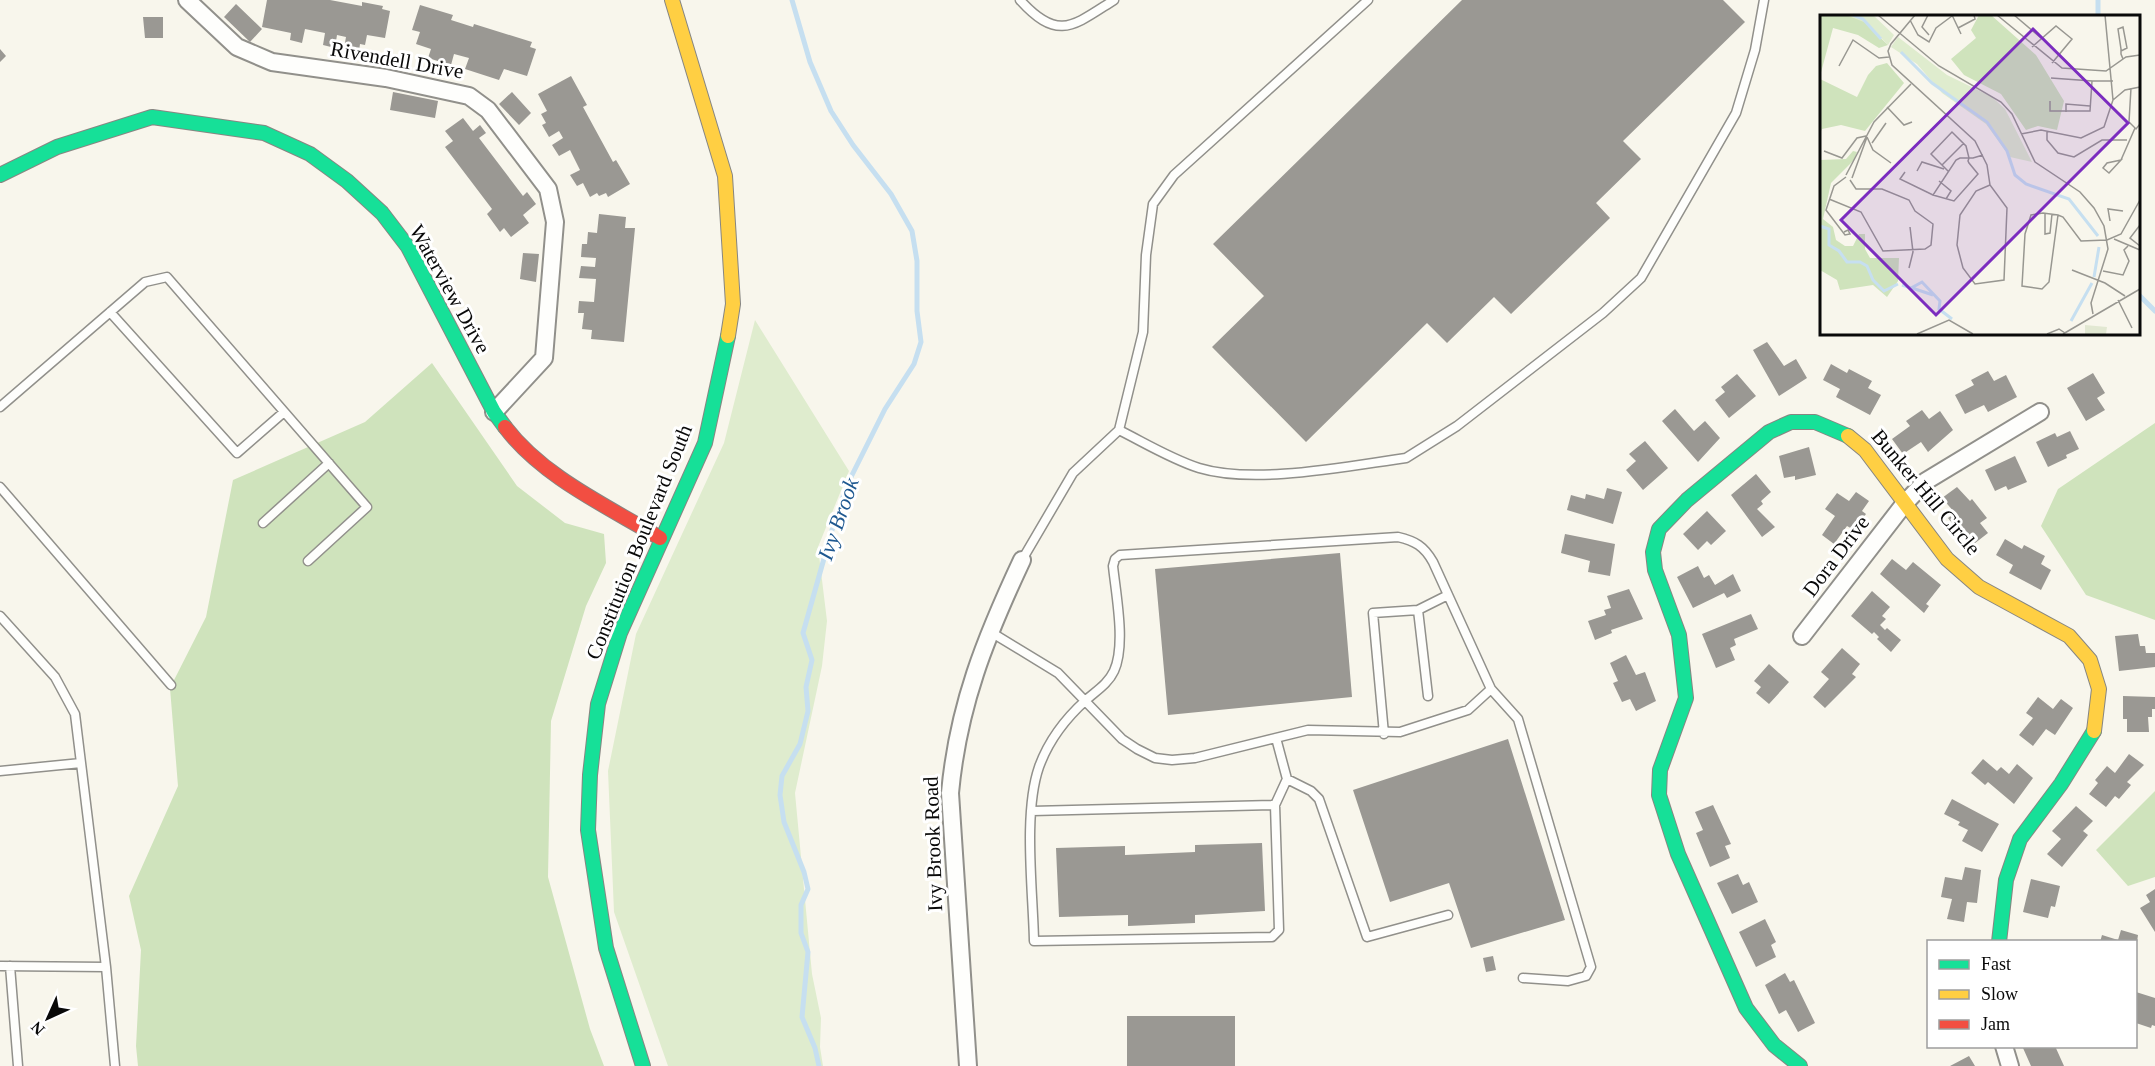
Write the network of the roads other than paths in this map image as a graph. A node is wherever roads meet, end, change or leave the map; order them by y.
1 (187, 0) edge
2 (672, 0) edge
3 (1020, 0) edge
4 (1114, 0) edge
5 (1368, 0) edge
6 (1764, 0) edge
7 (0, 175) edge
8 (110, 312) junction
9 (0, 407) edge
10 (284, 412) junction
11 (494, 412) junction
12 (2040, 412) dead end
13 (1119, 430) junction
14 (329, 464) junction
15 (0, 487) edge
16 (1905, 503) junction
17 (263, 523) dead end
18 (660, 538) junction
19 (1022, 560) joint
20 (308, 561) dead end
21 (1448, 595) junction
22 (1418, 610) junction
23 (0, 616) edge
24 (989, 631) junction
25 (1802, 636) dead end
26 (171, 685) dead end
27 (1491, 689) junction
28 (1428, 696) dead end
29 (1085, 701) junction
30 (1384, 734) junction
31 (1276, 738) junction
32 (81, 763) junction
33 (0, 771) edge
34 (1287, 779) junction
35 (1275, 805) junction
36 (1032, 811) junction
37 (1448, 915) dead end
38 (1999, 940) edge
39 (0, 966) edge
40 (10, 966) junction
41 (106, 967) junction
42 (1523, 978) dead end
43 (2004, 1048) edge
44 (18, 1066) edge
45 (115, 1066) edge
46 (643, 1066) edge
47 (968, 1066) edge
48 (1800, 1066) edge
49 (2010, 1066) edge

1 - 11 street, Rivendell Drive
2 - 18 street, Constitution Boulevard South
3 - 4 lane
5 - 13 lane
6 - 13 lane
7 - 11 street, Waterview Drive
8 - 9 lane
8 - 10 lane
8 - 10 lane
10 - 14 lane
11 - 18 street, Waterview Drive
12 - 16 street, Dora Drive
13 - 19 lane
14 - 17 lane
14 - 20 lane
15 - 26 lane
16 - 25 street, Dora Drive
16 - 38 street, Bunker Hill Circle
16 - 48 street, Bunker Hill Circle
18 - 46 street, Constitution Boulevard South
19 - 24 street, Ivy Brook Road
21 - 22 lane
21 - 27 lane
21 - 29 lane
22 - 28 lane
22 - 30 lane
23 - 32 lane
24 - 29 lane
24 - 47 street, Ivy Brook Road
27 - 30 lane
27 - 42 lane
29 - 31 lane
29 - 36 lane
30 - 31 lane
31 - 34 lane
32 - 33 lane
32 - 41 lane
34 - 35 lane
34 - 37 lane
35 - 36 lane
35 - 36 lane
39 - 40 lane
40 - 41 lane
40 - 44 lane
41 - 45 lane
43 - 49 street

